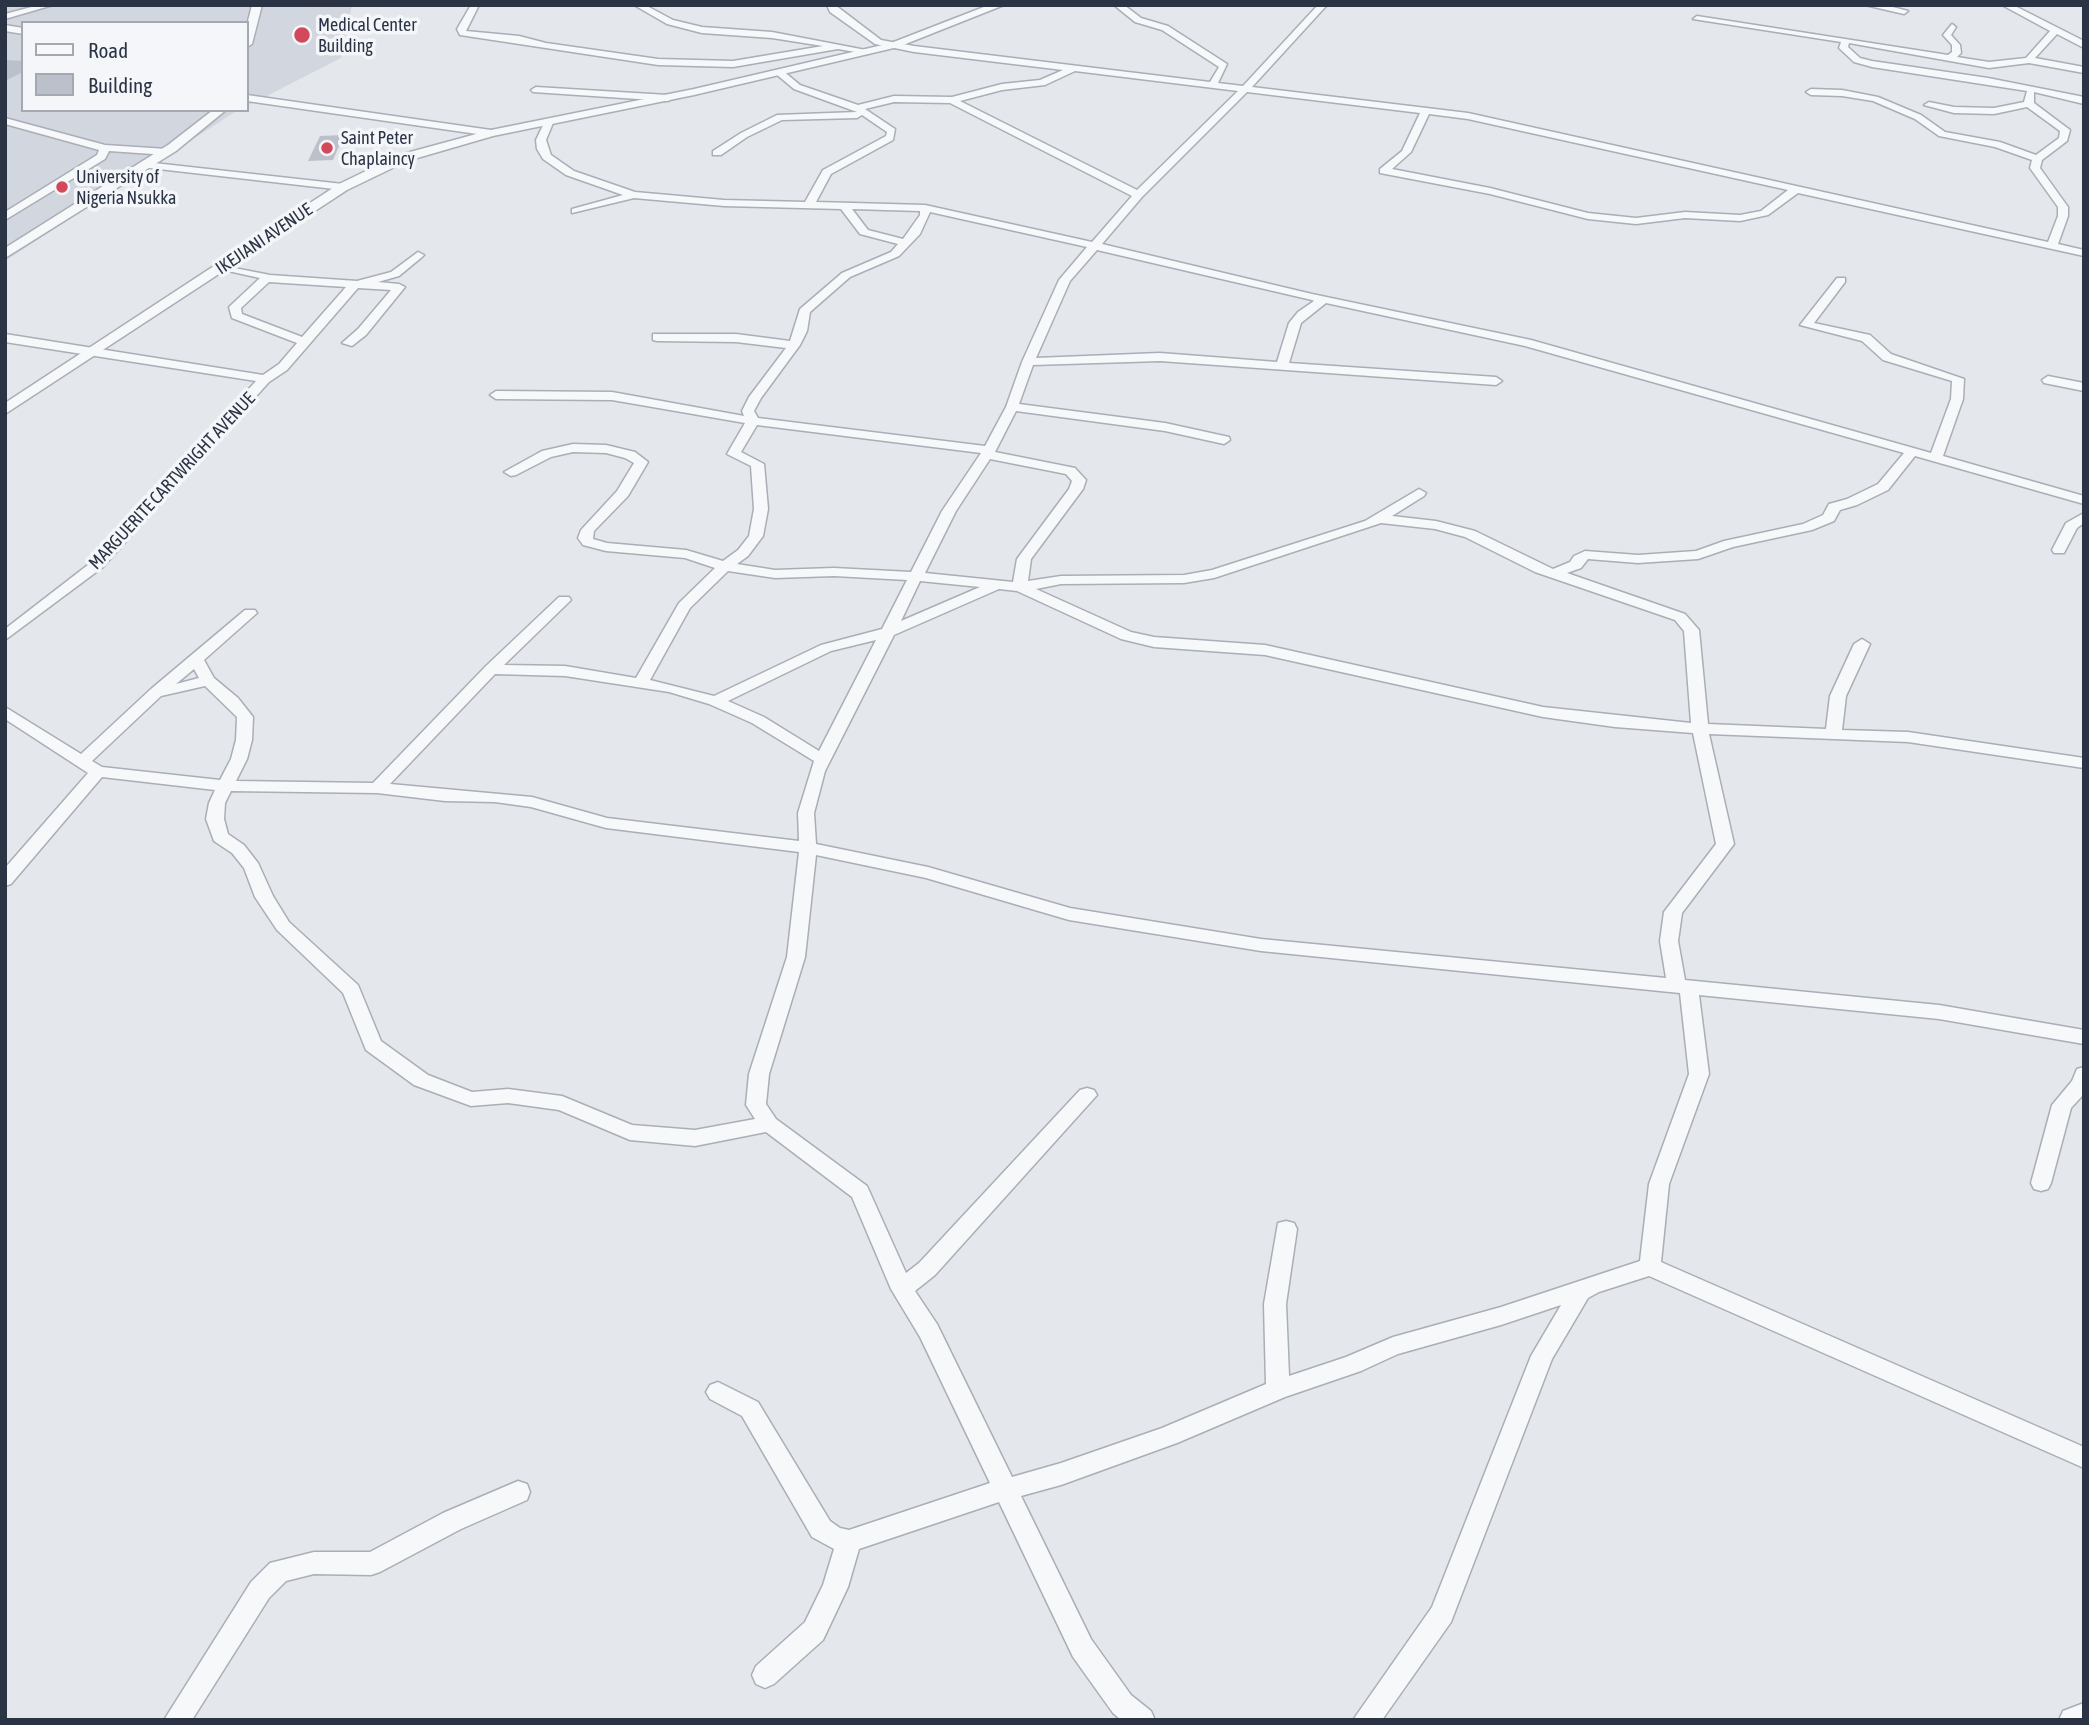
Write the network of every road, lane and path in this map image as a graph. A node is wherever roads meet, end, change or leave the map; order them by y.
1 (49, 5) edge
2 (257, 5) edge
3 (475, 5) edge
4 (638, 5) edge
5 (831, 5) edge
6 (999, 5) edge
7 (1118, 5) edge
8 (1323, 5) edge
9 (1869, 5) edge
10 (2006, 5) edge
11 (1904, 11) dead end
12 (5, 17) edge
13 (1697, 19) dead end
14 (1952, 27) dead end
15 (2055, 31) junction
16 (248, 40) edge
17 (1845, 42) junction
18 (894, 45) junction
19 (2084, 45) edge
20 (1885, 46) junction
21 (835, 47) junction
22 (867, 51) junction
23 (1949, 58) junction
24 (2029, 60) junction
25 (1872, 64) junction
26 (1989, 65) junction
27 (1075, 67) junction
28 (2084, 70) edge
29 (779, 72) junction
30 (1996, 76) junction
31 (1964, 79) junction
32 (1213, 84) junction
33 (2016, 86) junction
34 (2028, 88) junction
35 (1245, 89) junction
36 (536, 90) dead end
37 (1811, 92) dead end
38 (668, 97) junction
39 (248, 98) edge
40 (952, 100) junction
41 (2084, 101) edge
42 (2029, 104) junction
43 (1929, 105) dead end
44 (1426, 110) junction
45 (217, 112) edge
46 (860, 112) junction
47 (5, 121) edge
48 (548, 123) junction
49 (491, 133) junction
50 (105, 148) junction
51 (167, 152) junction
52 (717, 153) dead end
53 (2037, 159) junction
54 (145, 165) junction
55 (343, 187) junction
56 (1798, 188) junction
57 (634, 195) junction
58 (1138, 195) junction
59 (809, 205) junction
60 (844, 206) junction
61 (925, 208) junction
62 (576, 211) dead end
63 (5, 217) edge
64 (906, 243) junction
65 (2052, 246) junction
66 (1091, 247) junction
67 (2084, 253) edge
68 (5, 254) edge
69 (418, 255) dead end
70 (223, 267) junction
71 (266, 278) junction
72 (1841, 280) dead end
73 (354, 285) junction
74 (1323, 300) junction
75 (657, 337) dead end
76 (5, 338) edge
77 (304, 342) junction
78 (348, 344) dead end
79 (794, 345) junction
80 (93, 352) junction
81 (1028, 362) junction
82 (1282, 365) junction
83 (265, 379) junction
84 (2048, 380) dead end
85 (1496, 382) dead end
86 (2084, 387) edge
87 (496, 395) dead end
88 (1012, 407) junction
89 (5, 410) edge
90 (753, 421) junction
91 (1224, 440) dead end
92 (988, 452) junction
93 (1911, 453) junction
94 (1935, 460) junction
95 (511, 472) dead end
96 (1419, 493) dead end
97 (2084, 500) edge
98 (2084, 517) edge
99 (1381, 519) junction
100 (2059, 550) dead end
101 (725, 566) junction
102 (1555, 573) junction
103 (916, 577) junction
104 (996, 586) junction
105 (1020, 587) junction
106 (564, 600) dead end
107 (250, 613) dead end
108 (885, 633) junction
109 (5, 636) edge
110 (1862, 644) dead end
111 (197, 660) junction
112 (491, 669) junction
113 (208, 681) junction
114 (640, 684) junction
115 (157, 692) junction
116 (715, 701) junction
117 (5, 712) edge
118 (1700, 729) junction
119 (1834, 733) junction
120 (823, 760) junction
121 (81, 763) junction
122 (2084, 764) edge
123 (98, 772) junction
124 (227, 786) junction
125 (377, 788) junction
126 (808, 848) junction
127 (5, 880) edge
128 (1682, 986) junction
129 (2084, 1037) edge
130 (2084, 1074) edge
131 (1087, 1095) dead end
132 (769, 1124) junction
133 (2042, 1183) dead end
134 (1286, 1229) dead end
135 (1650, 1267) junction
136 (902, 1289) junction
137 (1580, 1292) junction
138 (1278, 1389) junction
139 (718, 1392) dead end
140 (2084, 1458) edge
141 (1006, 1489) junction
142 (518, 1492) dead end
143 (849, 1541) junction
144 (765, 1675) dead end
145 (2084, 1716) edge
146 (177, 1720) edge
147 (1142, 1720) edge
148 (1366, 1720) edge
149 (2071, 1720) edge

1 - 12 street
2 - 16 street
3 - 21 street
4 - 21 street
5 - 18 street
6 - 18 street, IKEJIANI AVENUE
7 - 32 street
8 - 35 street
9 - 11 street
10 - 15 street
13 - 17 street
14 - 23 street
15 - 19 street
15 - 24 street
17 - 20 street
17 - 25 street
18 - 22 street, IKEJIANI AVENUE
18 - 27 street
20 - 23 street
20 - 25 street
21 - 22 street
22 - 29 street, IKEJIANI AVENUE
23 - 26 street
24 - 26 street
24 - 28 street
25 - 31 street
26 - 30 street
27 - 32 street
27 - 40 street
29 - 38 street, IKEJIANI AVENUE
29 - 46 street
30 - 31 street
30 - 33 street
31 - 33 street
32 - 35 street
33 - 34 street
34 - 41 street
34 - 42 street
35 - 44 street
35 - 58 street
36 - 38 street
37 - 53 street
38 - 48 street, IKEJIANI AVENUE
39 - 49 street
40 - 46 street
40 - 58 street
42 - 43 street
42 - 53 street
44 - 56 street
44 - 56 street
45 - 51 street
46 - 52 street
46 - 59 street
47 - 50 street
48 - 49 street, IKEJIANI AVENUE
48 - 57 street
49 - 55 street, IKEJIANI AVENUE
50 - 51 street
50 - 63 street
51 - 54 street
53 - 65 street
54 - 55 street
54 - 68 street
55 - 70 street, IKEJIANI AVENUE
56 - 65 street
57 - 59 street
57 - 62 street
58 - 66 street
59 - 60 street
60 - 61 street
60 - 64 street
61 - 64 street
61 - 66 street
64 - 79 street
65 - 67 street
66 - 74 street
66 - 81 street
69 - 73 street
70 - 71 street
70 - 80 street, IKEJIANI AVENUE
71 - 73 street
71 - 77 street
72 - 94 street
73 - 77 street
73 - 78 street
74 - 82 street
74 - 93 street
75 - 79 street
76 - 80 street, MARGUERITE CARTWRIGHT AVENUE
77 - 83 street
79 - 90 street
80 - 83 street, MARGUERITE CARTWRIGHT AVENUE
80 - 89 street, IKEJIANI AVENUE
81 - 82 street
81 - 88 street
82 - 85 street
83 - 109 street, MARGUERITE CARTWRIGHT AVENUE
84 - 86 street
87 - 90 street
88 - 91 street
88 - 92 street
90 - 92 street
90 - 101 street
92 - 103 street
92 - 105 street
93 - 94 street
93 - 102 street
94 - 97 street
95 - 101 street
96 - 99 street
98 - 100 street
99 - 102 street
99 - 105 street
101 - 103 street
101 - 114 street
102 - 118 street
103 - 104 street
103 - 108 street
104 - 105 street
104 - 108 street
105 - 118 street
106 - 112 street
107 - 111 street
108 - 116 street
108 - 120 street
110 - 119 street
111 - 113 street
111 - 115 street
112 - 114 street
112 - 125 street
113 - 115 street
113 - 124 street
114 - 116 street
115 - 121 street
116 - 120 street
117 - 121 street
118 - 119 street
118 - 128 street
119 - 122 street
120 - 126 street
121 - 123 street
123 - 124 street
123 - 127 street
124 - 125 street
124 - 132 street
125 - 126 street
126 - 128 street
126 - 132 street
128 - 129 street
128 - 135 street
130 - 133 street
131 - 136 street
132 - 136 street
134 - 138 street
135 - 137 street
135 - 140 street
136 - 141 street
137 - 138 street
137 - 148 street
138 - 141 street
139 - 143 street
141 - 143 street
141 - 147 street
142 - 146 street
143 - 144 street
145 - 149 street

